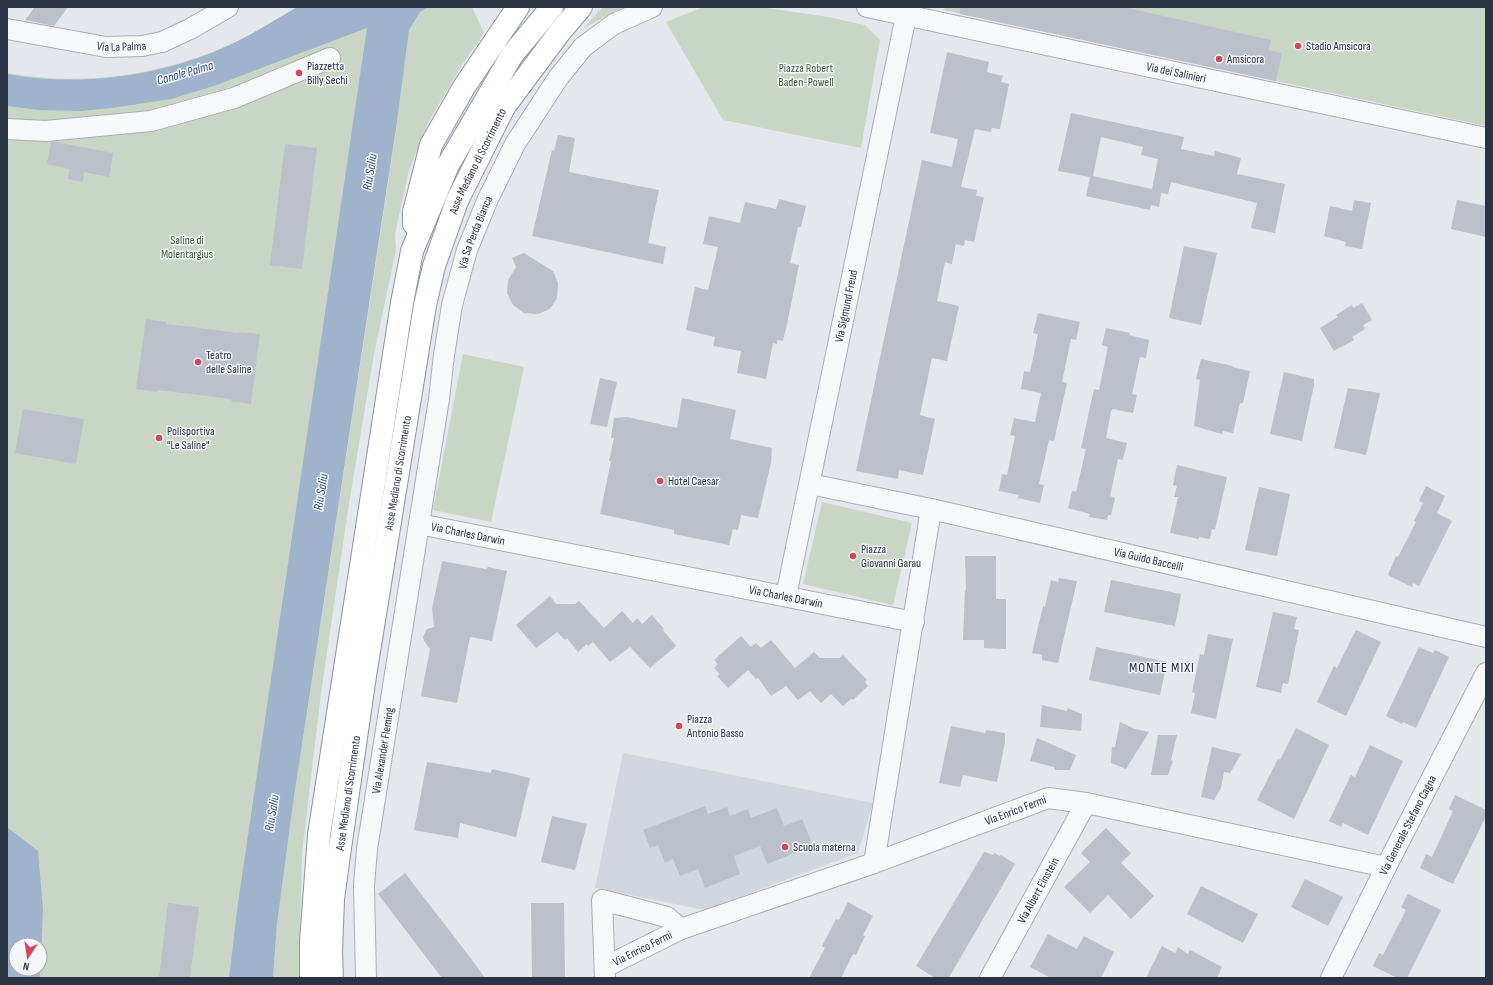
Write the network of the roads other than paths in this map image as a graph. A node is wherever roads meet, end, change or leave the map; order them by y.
1 (228, 7) edge
2 (518, 7) edge
3 (552, 7) edge
4 (581, 7) edge
5 (652, 7) edge
6 (867, 7) edge
7 (906, 16) junction
8 (7, 29) edge
9 (330, 58) dead end
10 (7, 129) edge
11 (1486, 138) edge
12 (412, 251) junction
13 (810, 484) junction
14 (931, 509) junction
15 (419, 524) junction
16 (786, 596) junction
17 (914, 622) junction
18 (1486, 637) edge
19 (1486, 673) edge
20 (1481, 692) edge
21 (1086, 803) junction
22 (874, 863) junction
23 (1386, 866) junction
24 (681, 929) junction
25 (605, 973) edge
26 (311, 978) edge
27 (332, 978) edge
28 (366, 978) edge
29 (990, 978) edge
30 (1331, 978) edge

1 - 8 street, Via La Palma
2 - 12 highway
3 - 12 highway, Asse Mediano di Scorrimento
4 - 27 highway, Asse Mediano di Scorrimento
5 - 15 street, Via Sa Perda Bianca
6 - 7 street, Via dei Salinieri
7 - 11 street, Via dei Salinieri
7 - 13 street, Via Sigmund Freud
9 - 10 street
12 - 26 highway, Asse Mediano di Scorrimento
13 - 14 street, Via Guido Baccelli
13 - 16 street, Via Sigmund Freud
14 - 17 street
14 - 18 street, Via Guido Baccelli
15 - 16 street, Via Charles Darwin
15 - 28 street, Via Alexander Fleming
16 - 17 street, Via Charles Darwin
17 - 22 street
19 - 20 street, Via Generale Stefano Cagna
20 - 23 street, Via Generale Stefano Cagna
21 - 22 street, Via Enrico Fermi
21 - 23 street, Via Enrico Fermi
21 - 29 street, Via Albert Einstein
22 - 24 street, Via Enrico Fermi
23 - 30 street, Via Generale Stefano Cagna
24 - 25 street, Via Enrico Fermi
24 - 25 street, Via Enrico Fermi

